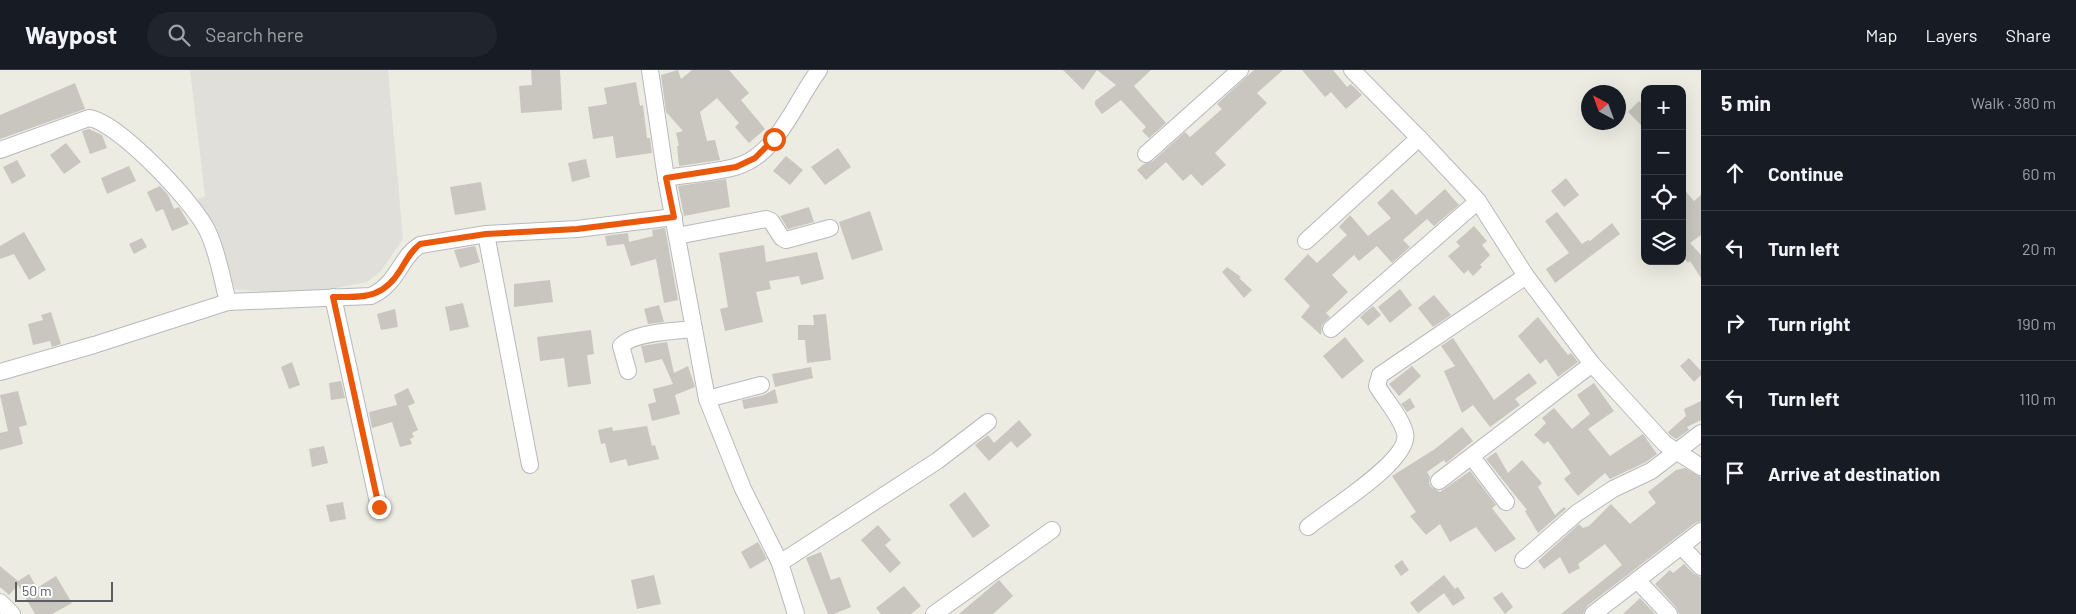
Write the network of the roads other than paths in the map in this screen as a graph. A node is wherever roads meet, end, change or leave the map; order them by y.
1 (819, 70) edge
2 (1240, 70) edge
3 (1352, 70) edge
4 (655, 72) edge
5 (1419, 138) junction
6 (0, 150) edge
7 (1146, 154) dead end
8 (666, 178) junction
9 (1478, 202) junction
10 (674, 217) junction
11 (830, 228) dead end
12 (486, 234) junction
13 (677, 236) junction
14 (1306, 241) dead end
15 (1526, 276) junction
16 (333, 297) junction
17 (228, 302) junction
18 (694, 329) junction
19 (1331, 329) dead end
20 (1592, 364) junction
21 (628, 371) dead end
22 (0, 372) edge
23 (761, 385) dead end
24 (707, 399) junction
25 (988, 422) dead end
26 (1701, 433) edge
27 (1675, 451) junction
28 (1472, 457) junction
29 (1700, 464) edge
30 (530, 465) dead end
31 (1439, 481) dead end
32 (1506, 502) dead end
33 (379, 507) dead end
34 (1308, 527) dead end
35 (1052, 530) dead end
36 (1701, 531) edge
37 (1682, 547) junction
38 (1523, 560) dead end
39 (780, 563) junction
40 (1701, 567) edge
41 (1637, 580) junction
42 (0, 602) edge
43 (1597, 613) edge
44 (12, 614) edge
45 (796, 614) edge
46 (934, 614) edge
47 (1670, 614) edge

1 - 8 street
2 - 7 street
3 - 5 street
4 - 8 street
5 - 9 street
5 - 14 street
6 - 17 street
8 - 10 street
9 - 15 street
9 - 19 street
10 - 12 street
10 - 13 street
11 - 13 street
12 - 16 street
12 - 30 street
13 - 18 street
15 - 20 street
15 - 34 street
16 - 17 street
16 - 33 street
17 - 22 street
18 - 21 street
18 - 24 street
20 - 27 street
20 - 28 street
23 - 24 street
24 - 39 street
25 - 39 street
26 - 27 street
27 - 29 street
27 - 38 street
28 - 31 street
28 - 32 street
35 - 46 street
36 - 37 street
37 - 40 street
37 - 41 street
39 - 45 street
41 - 43 street
41 - 47 street
42 - 44 street

